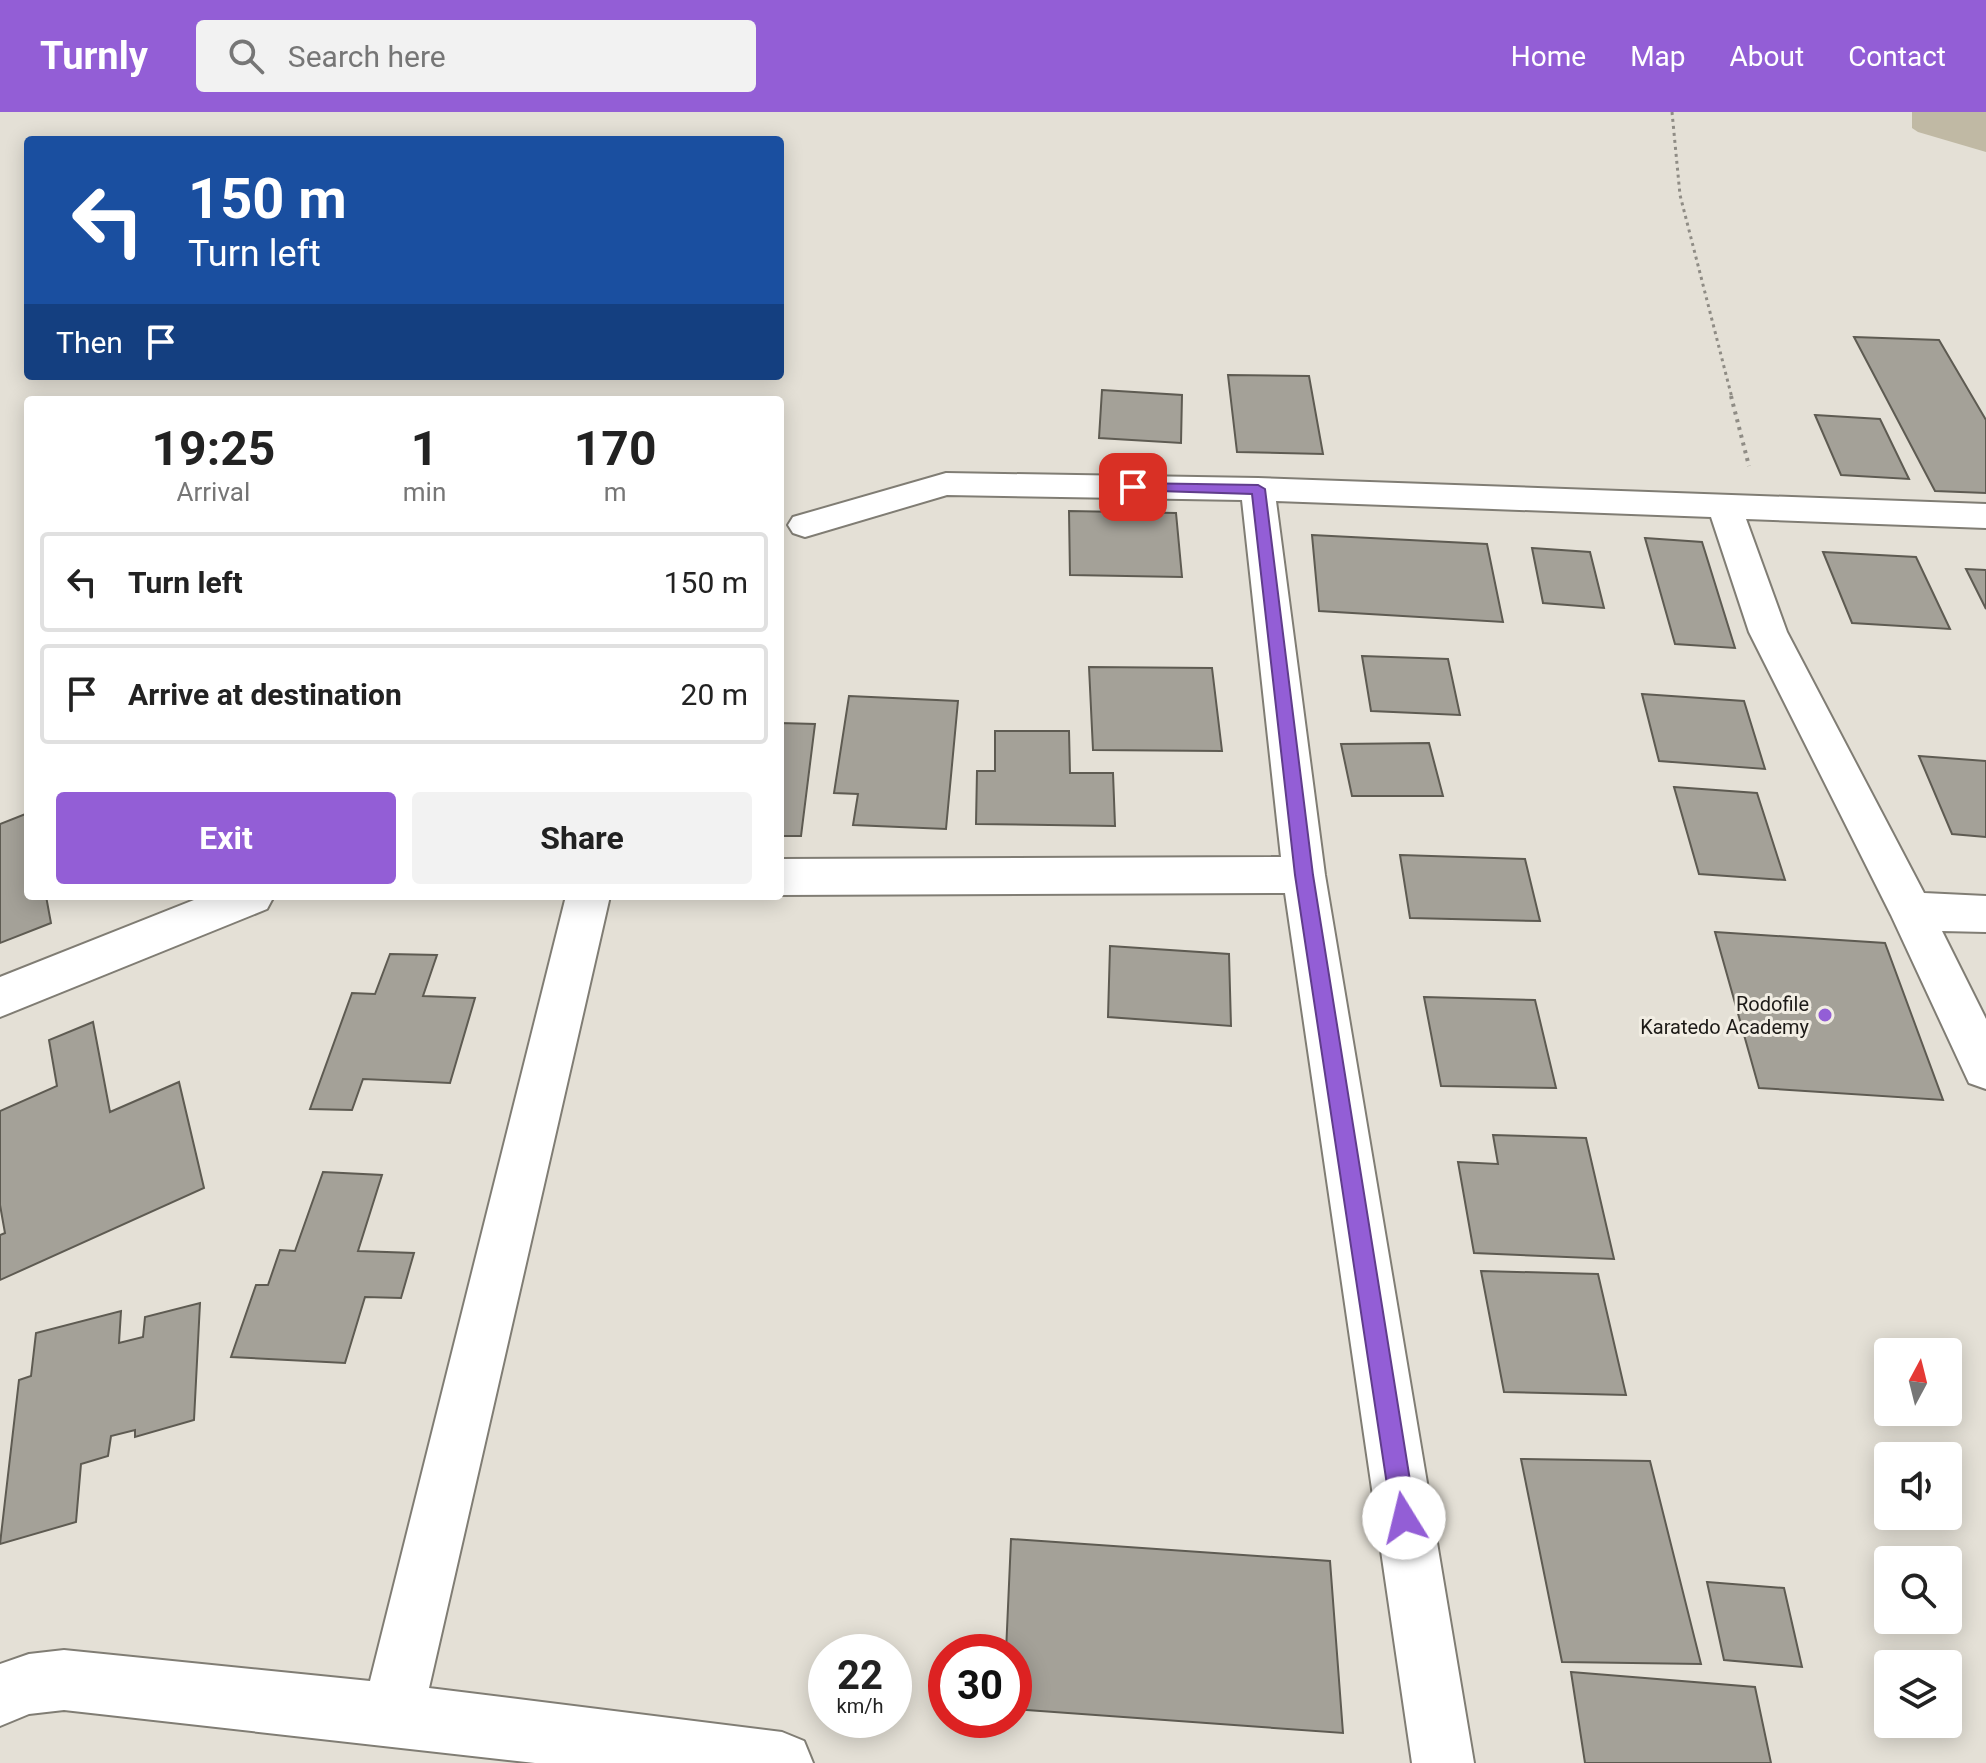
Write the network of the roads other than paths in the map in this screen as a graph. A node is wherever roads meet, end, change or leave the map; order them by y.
1 (1258, 489) junction
2 (1742, 506) junction
3 (1986, 516) edge
4 (805, 525) dead end
5 (1304, 875) junction
6 (784, 877) edge
7 (242, 900) edge
8 (587, 900) edge
9 (1911, 911) junction
10 (1986, 914) edge
11 (0, 997) edge
12 (1986, 1068) edge
13 (0, 1695) edge
14 (392, 1714) junction
15 (782, 1763) edge
16 (1443, 1763) edge

1 - 2 street
1 - 4 street
1 - 5 street
2 - 3 street
2 - 9 street
5 - 6 street
5 - 16 street
7 - 11 street
8 - 14 street
9 - 10 street
9 - 12 street
13 - 14 street
14 - 15 street

